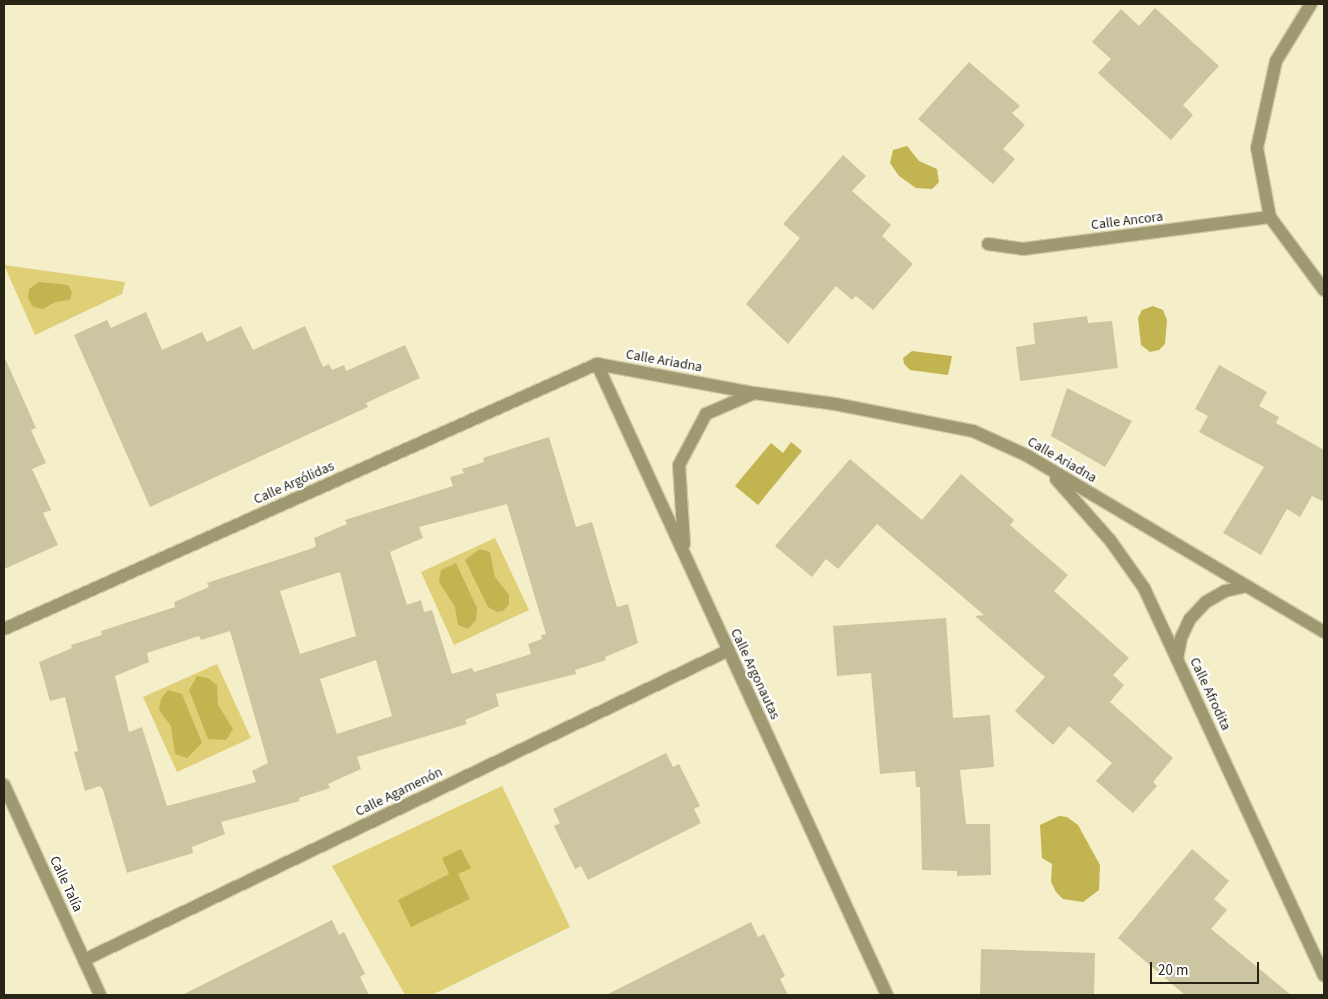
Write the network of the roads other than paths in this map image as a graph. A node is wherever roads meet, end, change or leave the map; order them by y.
1 (1311, 4) edge
2 (1270, 217) junction
3 (988, 244) dead end
4 (1324, 290) edge
5 (597, 364) junction
6 (754, 393) junction
7 (1026, 455) junction
8 (685, 552) junction
9 (1246, 586) junction
10 (4, 629) edge
11 (1324, 632) edge
12 (727, 651) junction
13 (1177, 659) junction
14 (4, 785) edge
15 (84, 960) junction
16 (1324, 975) edge
17 (100, 995) edge
18 (887, 995) edge

1 - 2 street
2 - 3 street, Calle Ancora
2 - 4 street
5 - 6 street, Calle Ariadna
5 - 8 street, Calle Argonautas
5 - 10 street, Calle Argólidas
6 - 7 street, Calle Ariadna
6 - 8 street
7 - 9 street, Calle Ariadna
7 - 13 street, Calle Afrodita
8 - 12 street, Calle Argonautas
9 - 11 street, Calle Ariadna
9 - 13 street
12 - 15 street, Calle Agamenón
12 - 18 street, Calle Argonautas
13 - 16 street, Calle Afrodita
14 - 15 street, Calle Talía
15 - 17 street, Calle Talía

